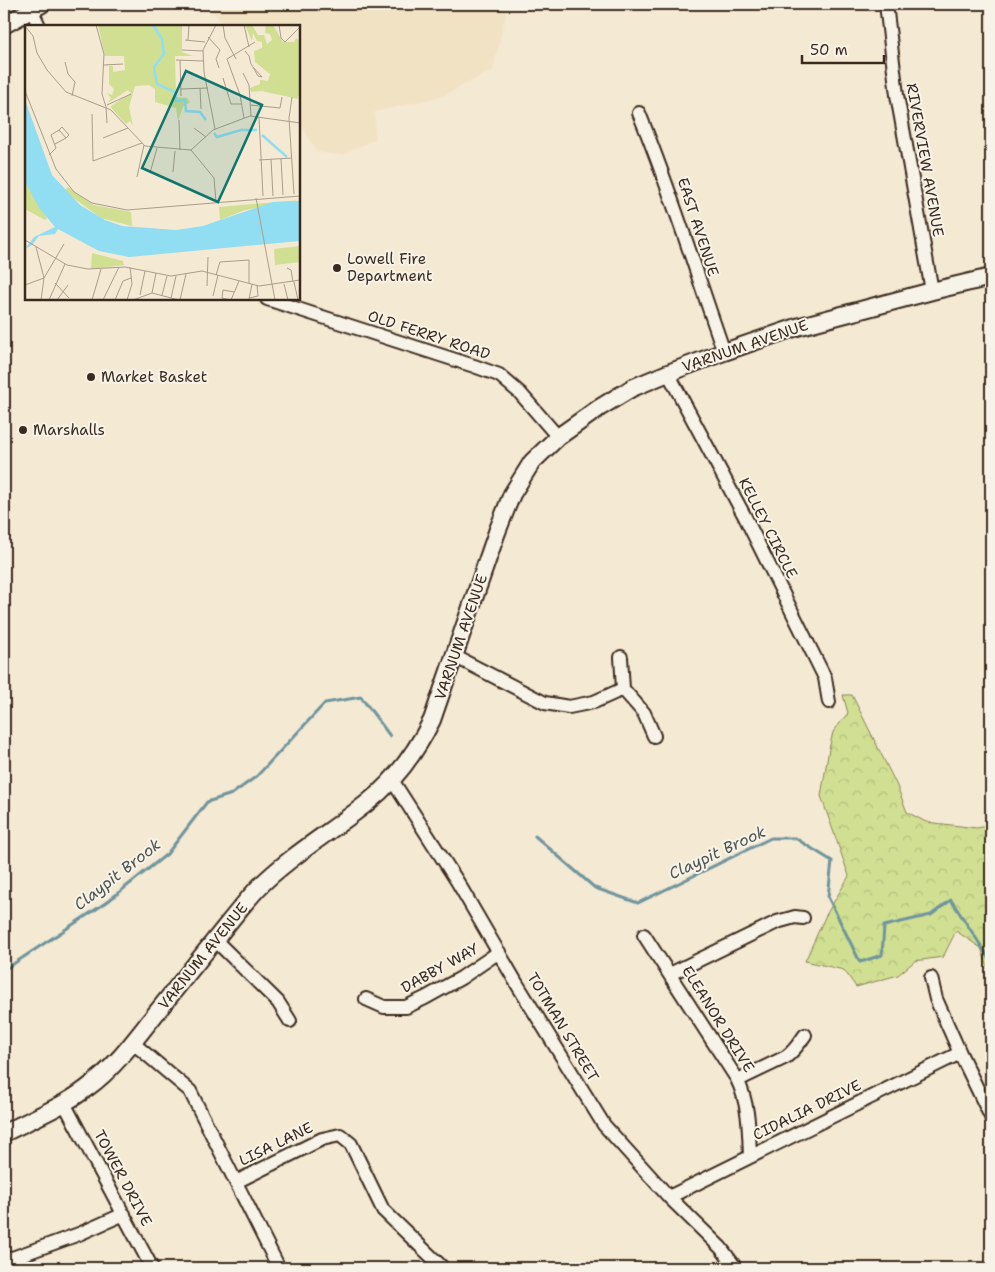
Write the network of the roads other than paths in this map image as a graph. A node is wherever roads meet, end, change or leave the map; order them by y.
1 (886, 4) edge
2 (34, 6) edge
3 (39, 25) edge
4 (4, 26) edge
5 (640, 112) dead end
6 (991, 277) edge
7 (932, 291) junction
8 (270, 300) edge
9 (724, 352) junction
10 (668, 373) junction
11 (558, 437) junction
12 (454, 656) junction
13 (621, 658) dead end
14 (623, 689) junction
15 (829, 702) dead end
16 (654, 736) dead end
17 (392, 780) junction
18 (803, 918) dead end
19 (644, 935) dead end
20 (215, 940) junction
21 (499, 952) junction
22 (670, 974) junction
23 (931, 978) dead end
24 (366, 999) dead end
25 (290, 1021) dead end
26 (805, 1035) dead end
27 (133, 1043) junction
28 (960, 1053) junction
29 (738, 1080) junction
30 (64, 1102) junction
31 (991, 1117) edge
32 (4, 1133) edge
33 (750, 1157) junction
34 (236, 1182) junction
35 (669, 1197) junction
36 (124, 1214) junction
37 (10, 1263) edge
38 (152, 1268) edge
39 (279, 1268) edge
40 (444, 1268) edge
41 (736, 1268) edge

1 - 7 street, RIVERVIEW AVENUE
2 - 3 street
2 - 4 main road
5 - 9 street, EAST AVENUE
6 - 7 main road, VARNUM AVENUE
7 - 9 main road, VARNUM AVENUE
8 - 11 street, OLD FERRY ROAD
9 - 10 main road, VARNUM AVENUE
10 - 11 main road, VARNUM AVENUE
10 - 15 street, KELLEY CIRCLE
11 - 12 main road, VARNUM AVENUE
12 - 14 street
12 - 17 main road, VARNUM AVENUE
13 - 14 street
14 - 16 street
17 - 20 main road, VARNUM AVENUE
17 - 21 street, TOTMAN STREET
18 - 22 street
19 - 22 street, ELEANOR DRIVE
20 - 25 street
20 - 27 main road, VARNUM AVENUE
21 - 24 street, DABBY WAY
21 - 35 street, TOTMAN STREET
22 - 29 street, ELEANOR DRIVE
23 - 28 street
26 - 29 street
27 - 30 main road, VARNUM AVENUE
27 - 34 street
28 - 31 street
28 - 33 street, CIDALIA DRIVE
29 - 33 street, ELEANOR DRIVE
30 - 32 main road, VARNUM AVENUE
30 - 36 street, TOWER DRIVE
33 - 35 street, CIDALIA DRIVE
34 - 39 street
34 - 40 street, LISA LANE
35 - 41 street, TOTMAN STREET
36 - 37 street
36 - 38 street, TOWER DRIVE

